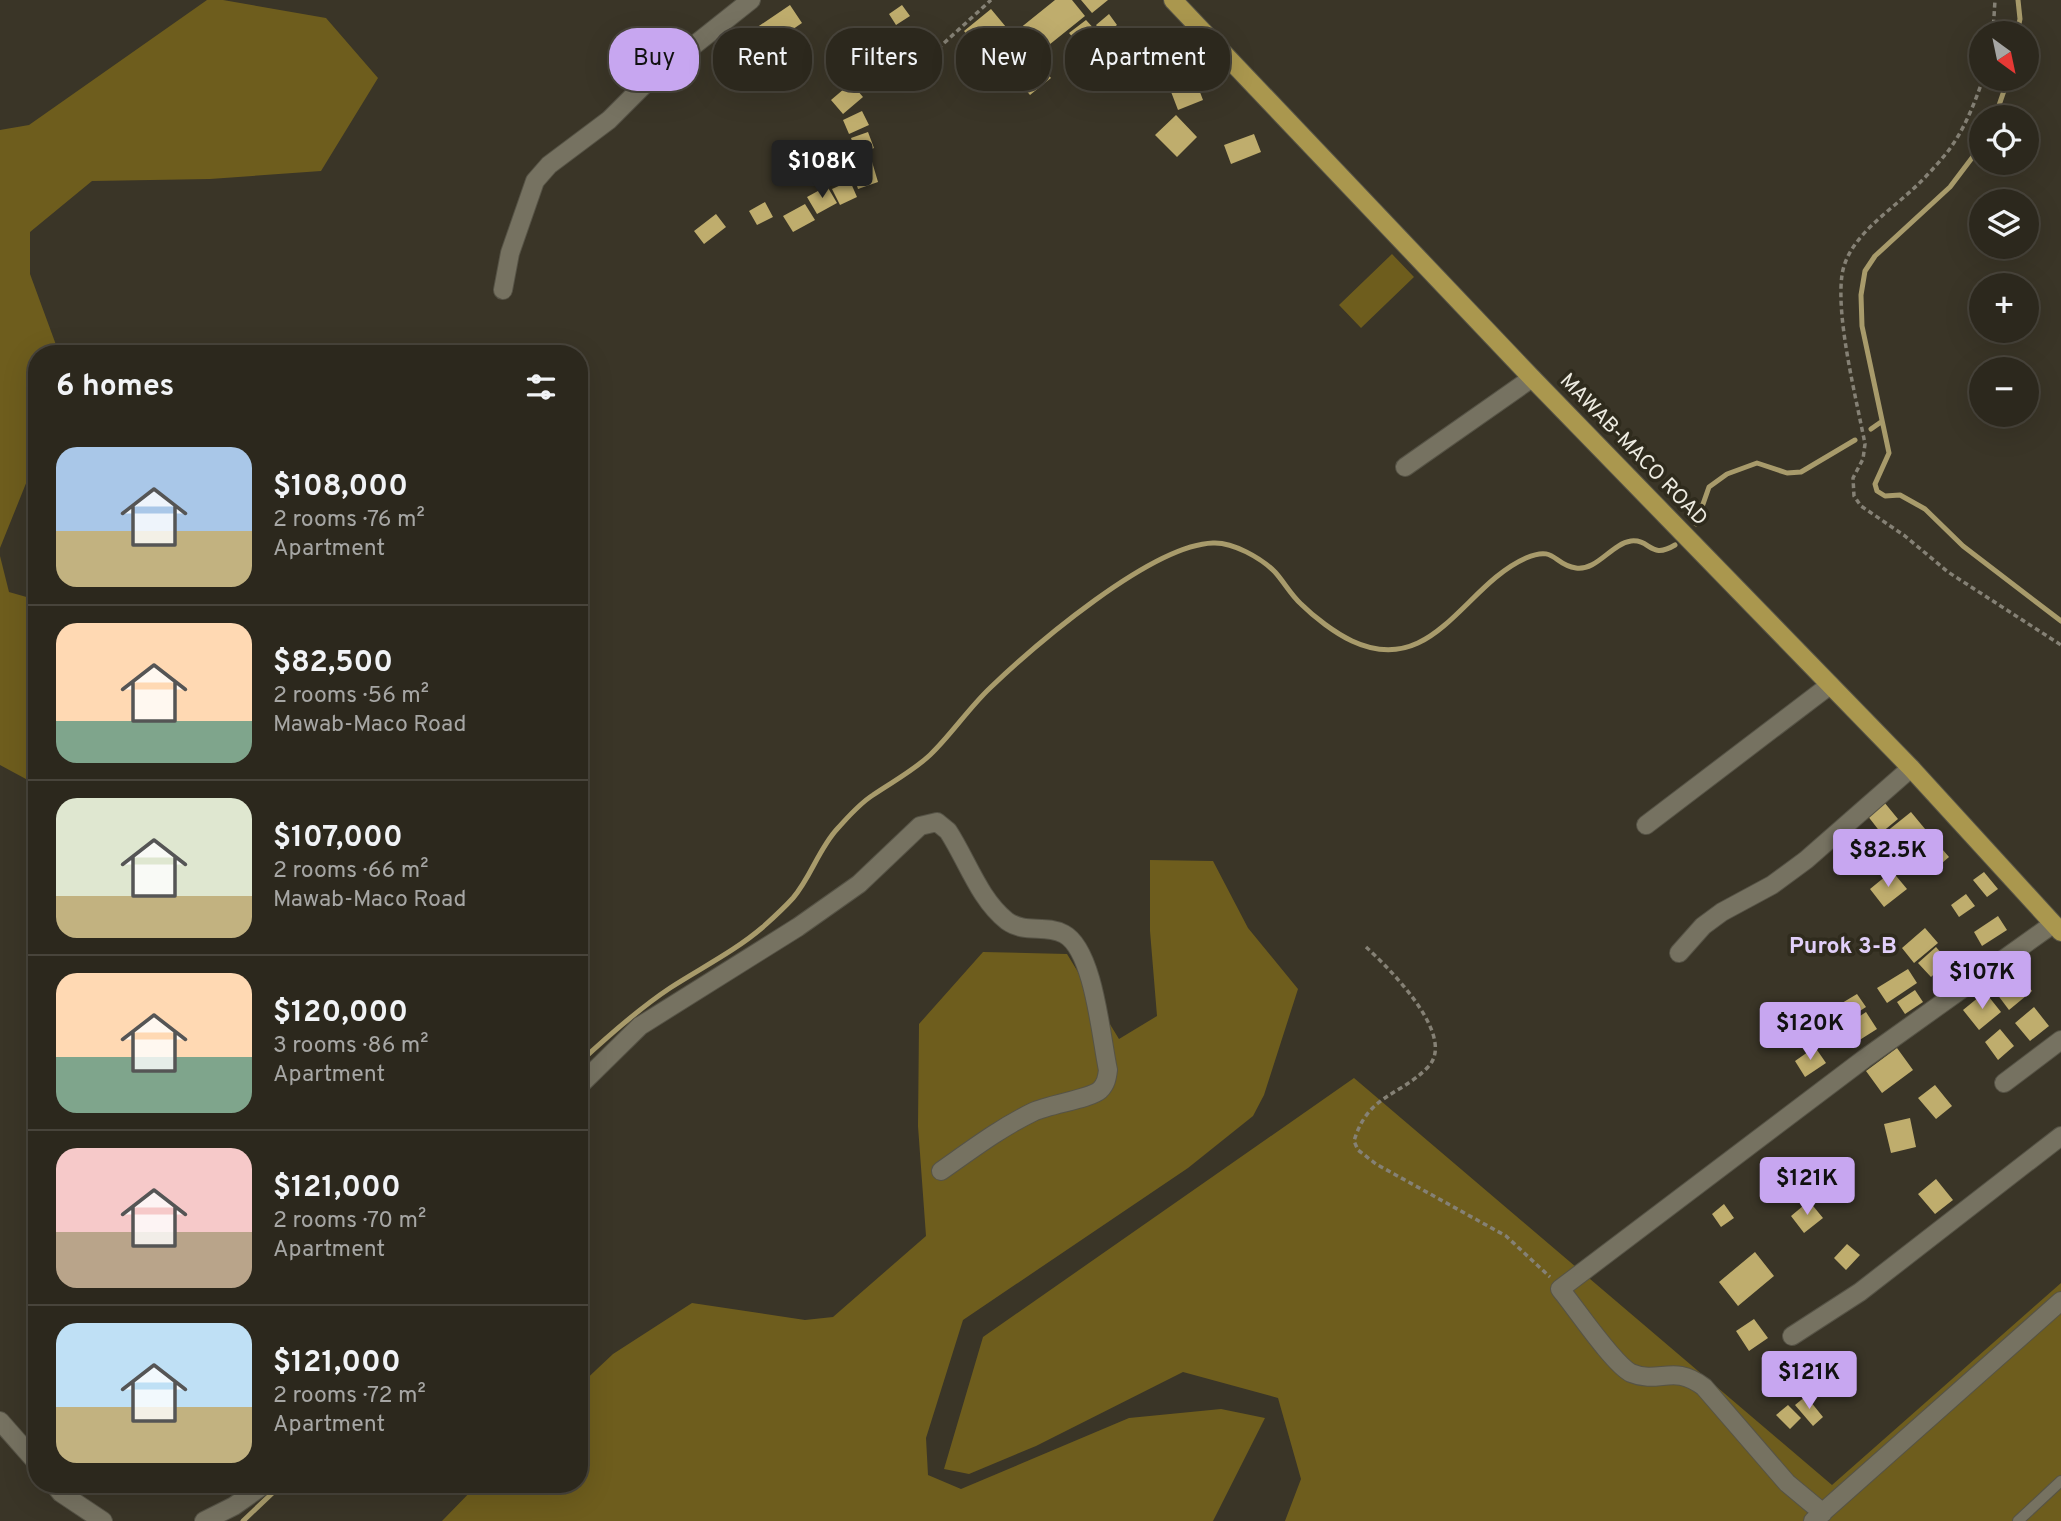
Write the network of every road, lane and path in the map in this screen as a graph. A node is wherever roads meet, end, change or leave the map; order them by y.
1 (751, 0) edge
2 (991, 0) edge
3 (1173, 0) edge
4 (1995, 0) edge
5 (1994, 21) edge
6 (942, 45) edge
7 (1979, 91) edge
8 (503, 290) dead end
9 (1532, 378) junction
10 (1405, 467) dead end
11 (2061, 645) edge
12 (1830, 685) junction
13 (1911, 768) junction
14 (1646, 825) dead end
15 (2057, 928) edge
16 (1366, 947) dead end
17 (1679, 953) dead end
18 (2061, 1040) edge
19 (588, 1077) edge
20 (2004, 1083) dead end
21 (2061, 1136) edge
22 (941, 1171) dead end
23 (1560, 1289) junction
24 (2061, 1301) edge
25 (1792, 1336) dead end
26 (0, 1421) edge
27 (28, 1453) edge
28 (2061, 1481) edge
29 (61, 1493) edge
30 (252, 1493) edge
31 (1818, 1517) edge
32 (103, 1521) edge
33 (204, 1521) edge
34 (2018, 1521) edge

1 - 8 street
2 - 6 path
3 - 9 main road, MAWAB-MACO ROAD
4 - 5 path
7 - 11 path
9 - 10 street
9 - 12 main road, MAWAB-MACO ROAD
12 - 13 main road, MAWAB-MACO ROAD
12 - 14 street
13 - 15 main road, MAWAB-MACO ROAD
13 - 17 street
15 - 23 street
16 - 23 path
18 - 20 street
19 - 22 street
21 - 25 street
23 - 31 street
24 - 31 street
26 - 27 street
28 - 34 lane
29 - 32 street
30 - 33 street

